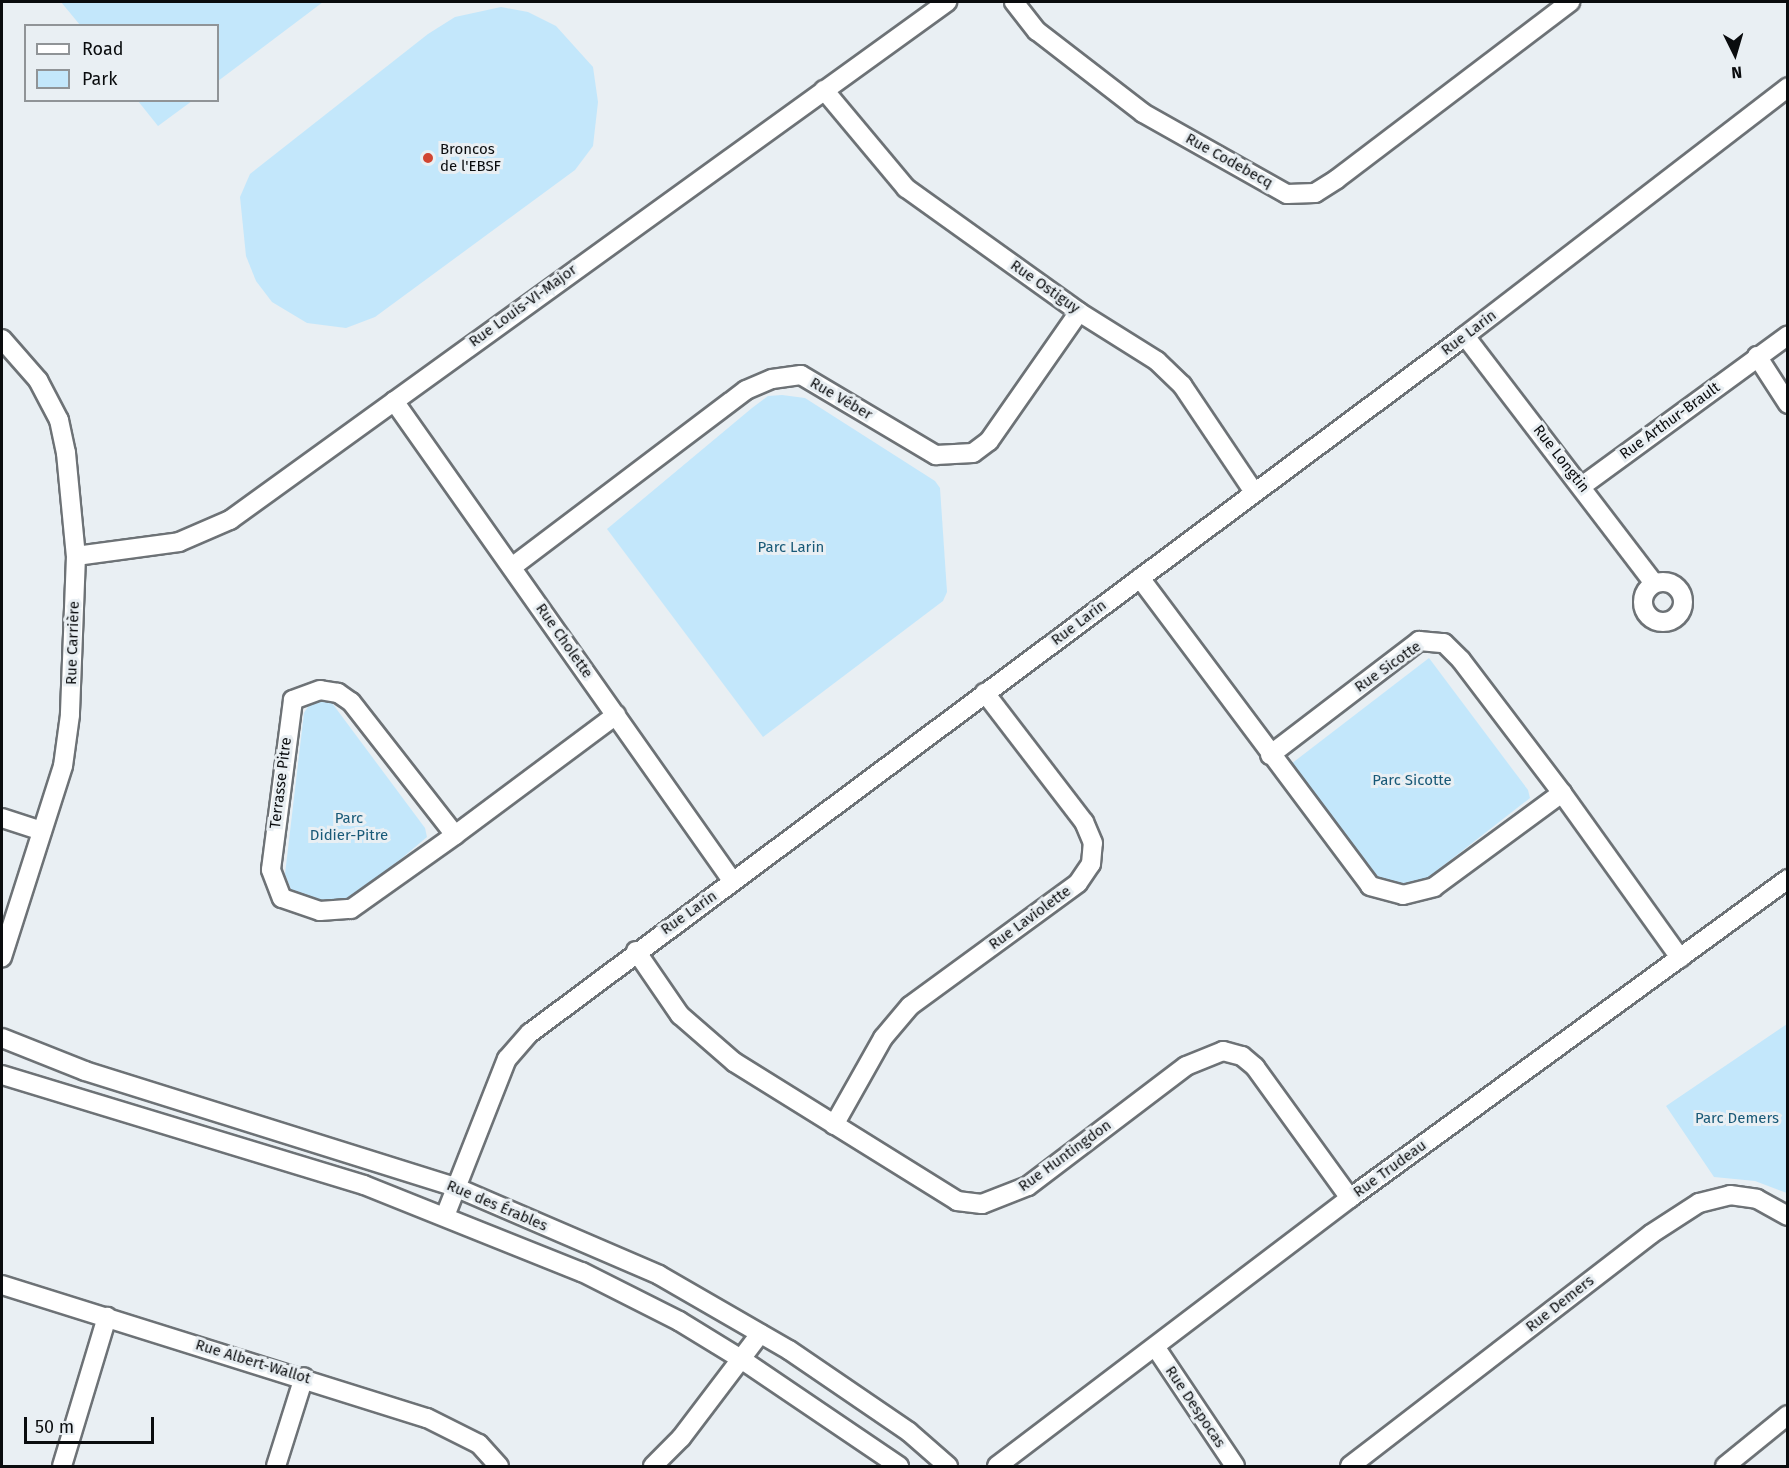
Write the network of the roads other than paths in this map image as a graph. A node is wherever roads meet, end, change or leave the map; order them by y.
1 (947, 2) edge
2 (1014, 2) edge
3 (1570, 2) edge
4 (1788, 87) edge
5 (824, 90) junction
6 (1079, 312) junction
7 (1788, 335) edge
8 (1465, 336) junction
9 (2, 339) edge
10 (1757, 357) junction
11 (394, 400) junction
12 (1788, 404) edge
13 (1582, 486) junction
14 (1254, 492) junction
15 (76, 556) junction
16 (512, 567) junction
17 (1140, 578) junction
18 (1654, 584) dead end
19 (986, 693) junction
20 (616, 715) junction
21 (1270, 755) junction
22 (1562, 793) junction
23 (2, 818) edge
24 (42, 831) junction
25 (455, 836) junction
26 (1788, 879) edge
27 (734, 882) junction
28 (636, 951) junction
29 (2, 957) edge
30 (1680, 958) junction
31 (2, 1038) edge
32 (2, 1075) edge
33 (834, 1125) junction
34 (455, 1187) junction
35 (1350, 1198) junction
36 (445, 1216) junction
37 (1788, 1216) edge
38 (2, 1285) edge
39 (107, 1317) junction
40 (760, 1334) junction
41 (1156, 1348) junction
42 (741, 1359) junction
43 (304, 1377) junction
44 (1788, 1415) edge
45 (495, 1464) edge
46 (62, 1467) edge
47 (276, 1467) edge
48 (653, 1467) edge
49 (899, 1467) edge
50 (948, 1467) edge
51 (997, 1467) edge
52 (1235, 1467) edge
53 (1350, 1467) edge
54 (1725, 1467) edge

1 - 5 street, Rue Louis-VI-Major
2 - 3 street, Rue Codebecq
4 - 8 street, Rue Larin
5 - 6 street, Rue Ostiguy
5 - 11 street, Rue Louis-VI-Major
6 - 14 street, Rue Ostiguy
6 - 16 street, Rue Véber
7 - 10 street, Rue Arthur-Brault
8 - 13 street, Rue Longtin
8 - 14 street, Rue Larin
9 - 15 street, Rue Carrière
10 - 12 street
10 - 13 street, Rue Arthur-Brault
11 - 15 street, Rue Louis-VI-Major
11 - 16 street, Rue Cholette
13 - 18 street, Rue Longtin
14 - 17 street, Rue Larin
15 - 24 street, Rue Carrière
16 - 20 street, Rue Cholette
17 - 19 street, Rue Larin
17 - 21 street
19 - 27 street, Rue Larin
19 - 33 street, Rue Laviolette
20 - 25 street, Terrasse Pitre
20 - 27 street, Rue Cholette
21 - 22 street
21 - 22 street, Rue Sicotte
22 - 30 street, Rue Sicotte
23 - 24 street
24 - 29 street, Rue Carrière
25 - 25 street, Terrasse Pitre
26 - 30 street, Rue Trudeau
27 - 28 street, Rue Larin
28 - 33 street, Rue Huntingdon
28 - 34 street, Rue Larin
30 - 35 street, Rue Trudeau
31 - 34 street, Rue des Érables
32 - 36 street, Rue des Érables
33 - 35 street, Rue Huntingdon
34 - 36 street, Rue Larin
34 - 40 street, Rue des Érables
35 - 41 street, Rue Trudeau
36 - 42 street, Rue des Érables
37 - 53 street, Rue Demers
38 - 39 street, Rue Albert-Wallot
39 - 43 street, Rue Albert-Wallot
39 - 46 street
40 - 42 street
40 - 50 street, Rue des Érables
41 - 51 street, Rue Trudeau
41 - 52 street, Rue Despocas
42 - 48 street
42 - 49 street, Rue des Érables
43 - 45 street, Rue Albert-Wallot
43 - 47 street
44 - 54 street

